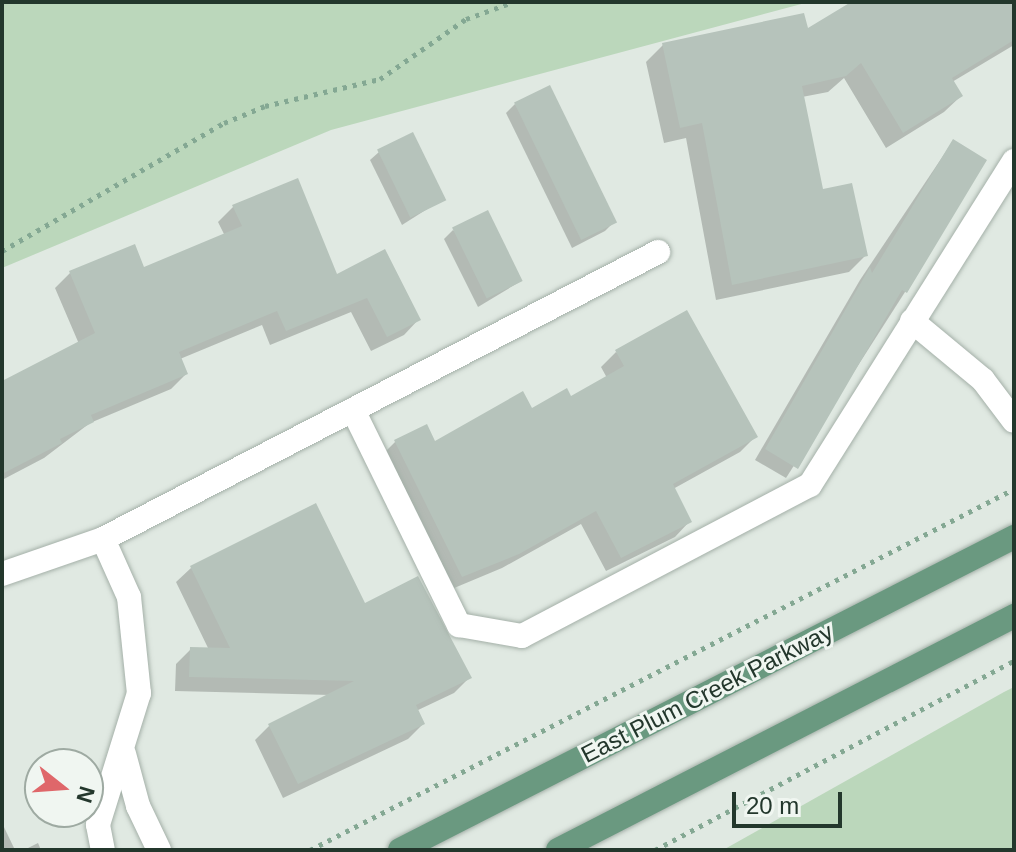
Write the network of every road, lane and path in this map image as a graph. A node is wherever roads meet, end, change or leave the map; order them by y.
1 (513, 2) edge
2 (1014, 161) edge
3 (2, 251) edge
4 (658, 252) dead end
5 (912, 321) junction
6 (353, 410) junction
7 (1014, 421) edge
8 (1014, 489) edge
9 (1014, 537) edge
10 (103, 539) junction
11 (2, 574) edge
12 (1014, 616) edge
13 (1014, 661) edge
14 (124, 754) junction
15 (103, 850) edge
16 (159, 850) edge
17 (310, 850) edge
18 (400, 850) edge
19 (558, 850) edge
20 (655, 850) edge

1 - 3 path
2 - 5 lane
4 - 6 lane
5 - 6 lane
5 - 7 lane
6 - 10 lane
8 - 17 path
9 - 18 main road, East Plum Creek Parkway
10 - 11 lane
10 - 14 lane
12 - 19 main road
13 - 20 path
14 - 15 lane
14 - 16 lane

